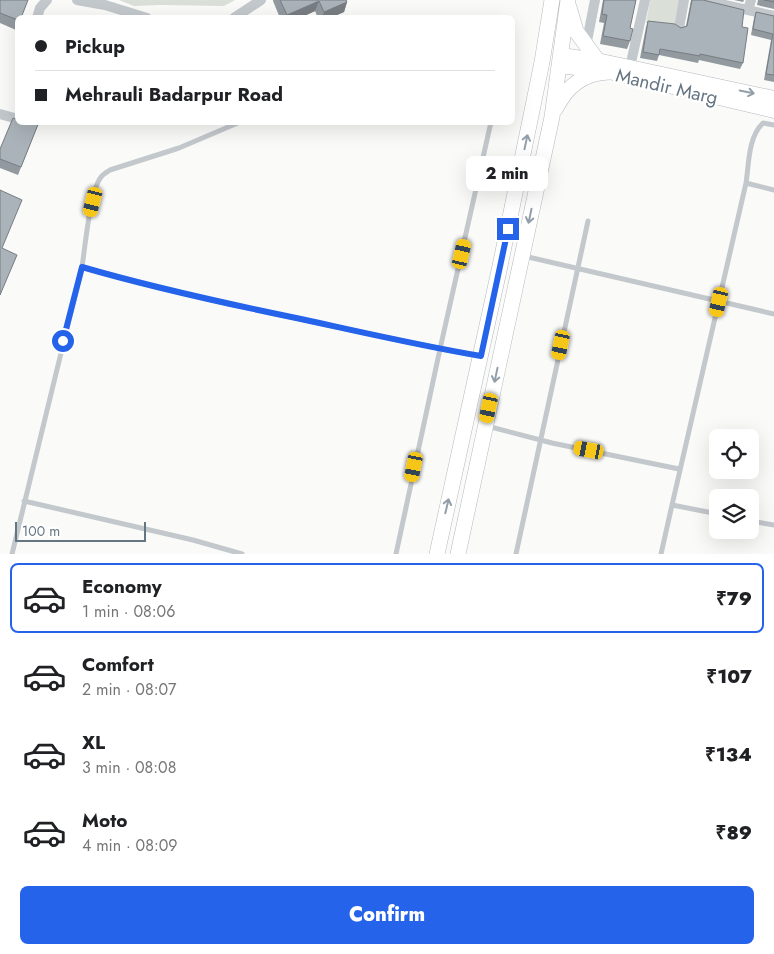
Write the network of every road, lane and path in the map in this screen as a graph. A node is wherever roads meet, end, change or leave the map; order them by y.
1 (47, 0) edge
2 (77, 0) edge
3 (261, 0) edge
4 (552, 0) edge
5 (595, 0) edge
6 (645, 0) edge
7 (684, 0) edge
8 (703, 0) edge
9 (568, 1) edge
10 (750, 5) edge
11 (38, 15) edge
12 (137, 15) edge
13 (238, 15) edge
14 (774, 16) edge
15 (678, 28) edge
16 (586, 46) junction
17 (560, 60) junction
18 (597, 60) junction
19 (630, 67) junction
20 (609, 72) junction
21 (774, 98) edge
22 (774, 111) edge
23 (552, 117) junction
24 (1, 118) edge
25 (15, 119) edge
26 (233, 125) edge
27 (491, 125) edge
28 (774, 125) edge
29 (746, 183) junction
30 (774, 190) edge
31 (588, 221) dead end
32 (522, 256) junction
33 (82, 267) junction
34 (577, 270) junction
35 (498, 279) junction
36 (516, 282) junction
37 (719, 302) junction
38 (774, 314) edge
39 (440, 349) junction
40 (481, 356) junction
41 (485, 426) junction
42 (541, 440) junction
43 (679, 469) junction
44 (24, 501) junction
45 (672, 505) junction
46 (709, 512) edge
47 (759, 522) edge
48 (774, 525) edge
49 (518, 553) edge
50 (12, 554) edge
51 (242, 554) edge
52 (396, 554) edge
53 (437, 554) edge
54 (458, 554) edge
55 (661, 554) edge

1 - 11 street
2 - 12 street
3 - 13 street
35 -> 4 main road
5 - 16 street
6 - 19 street
7 - 15 street
8 - 10 street
9 - 16 main road
9 - 17 main road
10 - 14 street
16 - 18 main road
17 - 18 main road, Mandir Marg
17 - 20 main road, Mandir Marg
17 - 23 main road
18 - 19 main road, Mandir Marg
19 -> 21 main road, Mandir Marg
20 - 22 main road, Mandir Marg
20 - 23 main road
23 -> 32 main road
24 - 25 street
26 - 33 lane
27 - 39 lane
28 - 29 lane
29 - 30 lane
29 - 37 lane
31 - 34 lane
32 - 34 lane
32 - 36 main road
33 - 39 lane
33 - 44 lane
34 - 37 lane
34 - 42 lane
35 - 36 main road
35 - 40 main road
36 -> 41 main road
37 - 38 lane
37 - 43 lane
39 - 40 lane
39 - 52 lane
53 -> 40 main road
41 - 42 lane
41 - 54 main road
42 - 43 lane
42 - 49 lane
43 - 45 lane
44 - 50 lane
44 - 51 lane
45 - 46 lane
45 - 55 lane
47 - 48 lane

